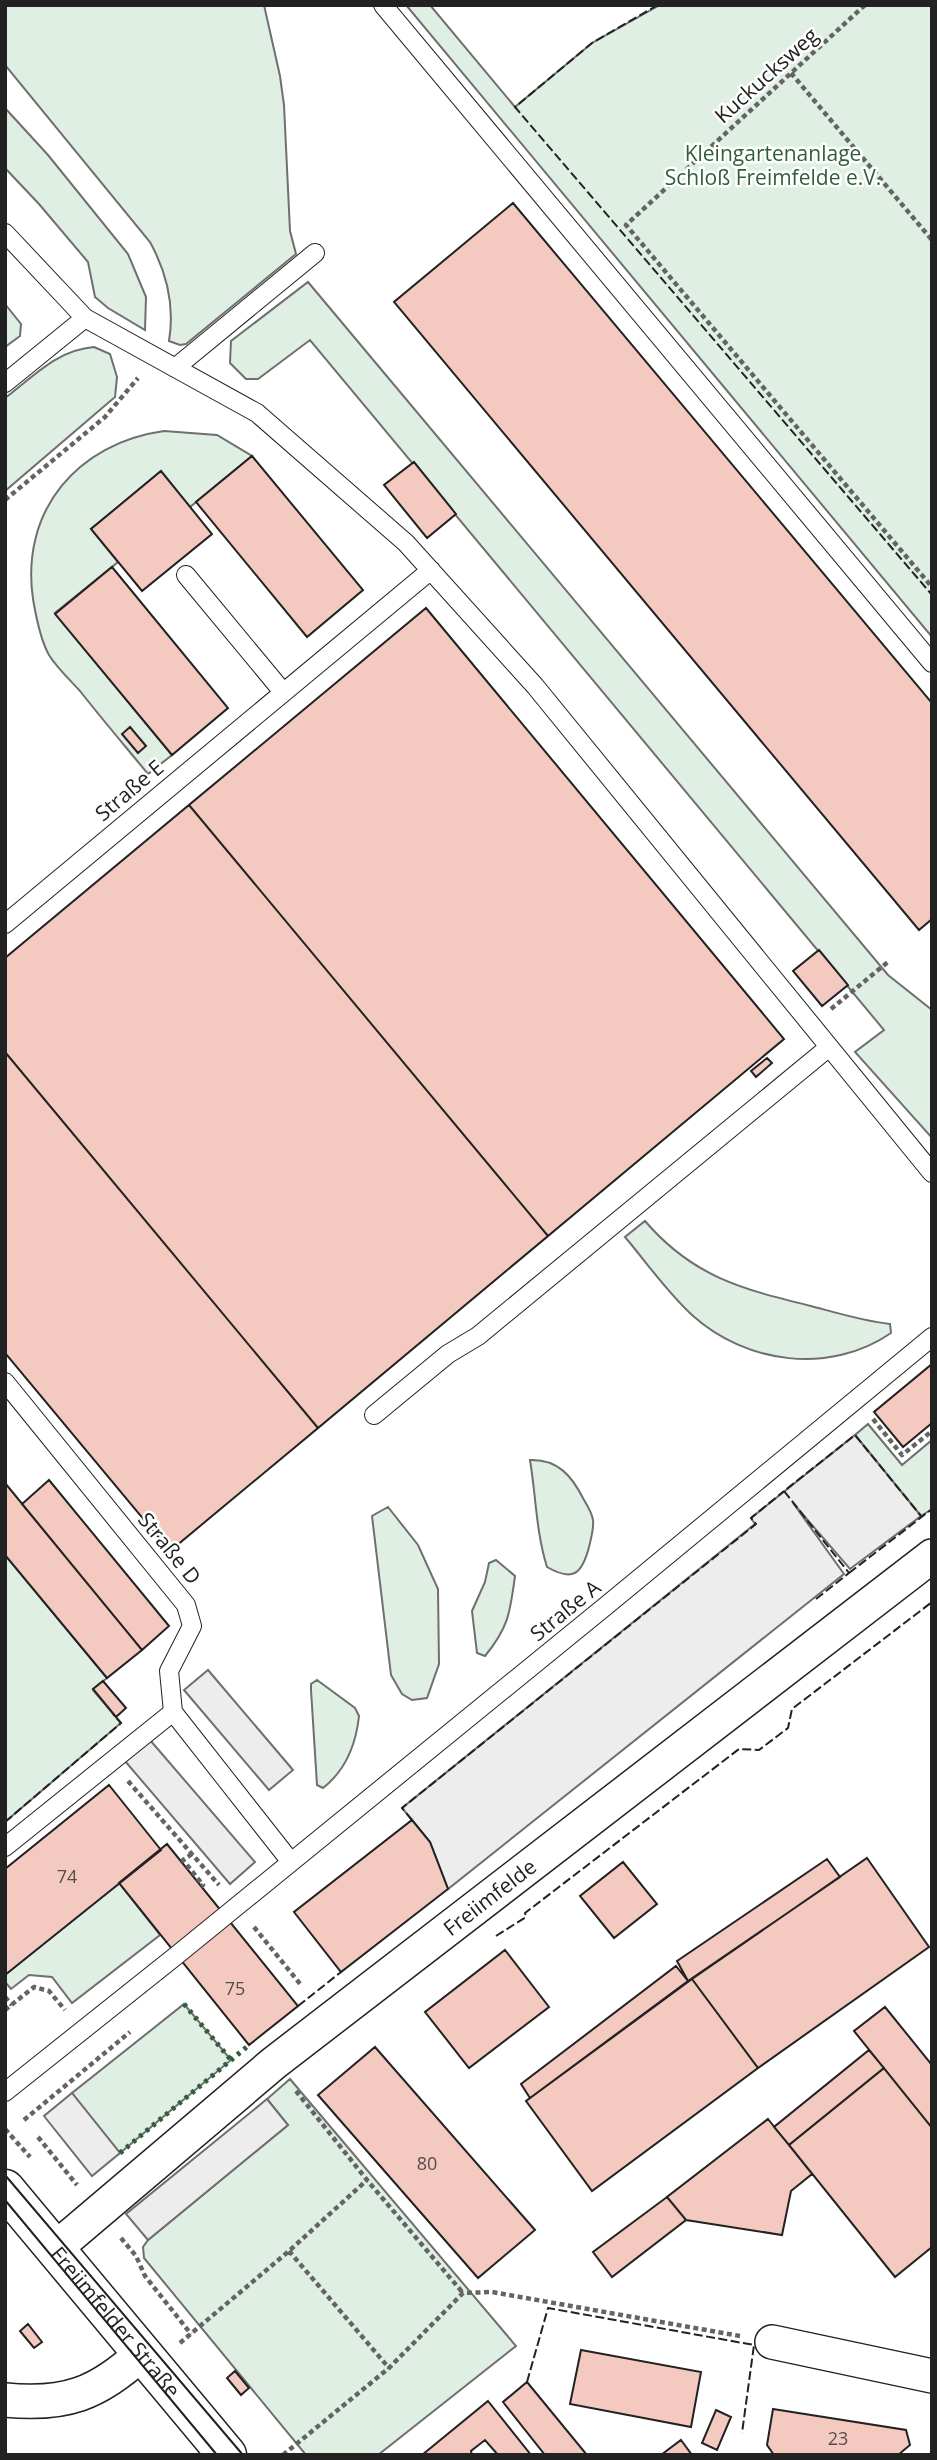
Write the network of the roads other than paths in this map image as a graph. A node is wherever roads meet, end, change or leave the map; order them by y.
1 (383, 5) edge
2 (5, 233) edge
3 (315, 253) dead end
4 (85, 318) junction
5 (176, 368) junction
6 (5, 383) edge
7 (430, 570) junction
8 (186, 575) dead end
9 (932, 663) edge
10 (283, 692) junction
11 (5, 924) edge
12 (828, 1048) junction
13 (932, 1173) edge
14 (932, 1336) edge
15 (5, 1382) edge
16 (374, 1415) dead end
17 (932, 1556) edge
18 (173, 1712) junction
19 (5, 1847) edge
20 (291, 1862) junction
21 (5, 2092) edge
22 (5, 2189) edge
23 (56, 2248) junction
24 (772, 2342) road end
25 (142, 2353) junction
26 (932, 2376) edge
27 (5, 2400) edge
28 (227, 2455) edge

1 - 9 lane
2 - 4 lane
3 - 5 lane
4 - 5 lane
4 - 6 lane
5 - 7 lane
7 - 10 lane, Straße E
7 - 12 lane
8 - 10 lane
10 - 11 lane, Straße E
12 - 13 lane
12 - 16 lane
14 - 20 lane, Straße A
15 - 18 lane, Straße D
17 - 23 street, Freiimfelde
18 - 19 lane
18 - 20 lane
20 - 21 lane, Straße A
22 - 23 street, Freiimfelder Straße
23 - 25 street, Freiimfelder Straße
24 - 26 street
25 - 27 street
25 - 28 street, Freiimfelder Straße

